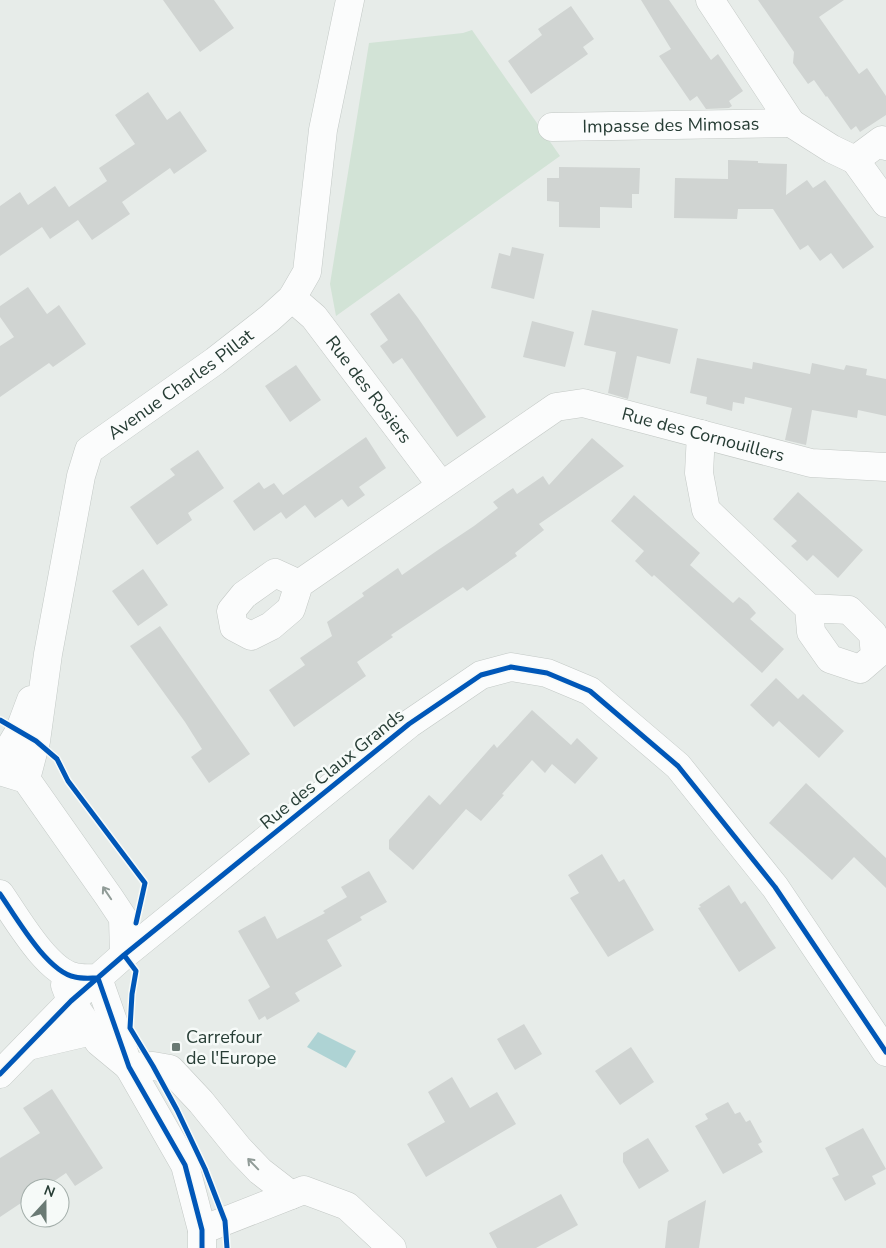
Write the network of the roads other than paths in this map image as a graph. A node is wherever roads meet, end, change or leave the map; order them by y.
1 (350, 0) edge
2 (710, 0) edge
3 (791, 123) junction
4 (552, 127) dead end
5 (886, 146) edge
6 (855, 160) junction
7 (886, 203) edge
8 (292, 298) junction
9 (701, 434) junction
10 (886, 467) edge
11 (441, 485) junction
12 (299, 584) dead end
13 (809, 608) dead end
14 (48, 654) junction
15 (0, 764) edge
16 (0, 771) edge
17 (26, 779) junction
18 (0, 894) edge
19 (123, 918) junction
20 (156, 929) junction
21 (124, 955) junction
22 (58, 970) junction
23 (98, 978) junction
24 (71, 1001) junction
25 (92, 1031) junction
26 (28, 1046) junction
27 (886, 1052) edge
28 (130, 1067) junction
29 (0, 1074) edge
30 (291, 1195) junction
31 (202, 1239) edge
32 (392, 1248) edge

1 - 8 street, Avenue Charles Pillat
2 - 3 street, Impasse des Mimosas
3 - 4 street, Impasse des Mimosas
3 - 6 street, Impasse des Mimosas
5 - 6 street
6 - 7 street, Impasse des Mimosas
8 - 11 street, Rue des Rosiers
8 - 14 street, Avenue Charles Pillat
9 - 10 street, Rue des Cornouillers
9 - 11 street, Rue des Cornouillers
9 - 13 street
11 - 12 street
14 - 15 street
14 - 17 street, Avenue Charles Pillat
16 - 17 street
19 -> 17 street
18 - 22 street
19 - 20 street
19 - 21 street
20 - 21 street, Rue des Claux Grands
20 - 27 street, Rue des Claux Grands
21 - 23 street
22 - 23 street
22 - 24 street
22 - 26 street
23 - 24 street
23 - 28 street
24 - 25 street
24 - 26 street
25 - 26 street
25 - 28 street
26 - 29 street
30 -> 28 street
28 - 31 street
30 - 31 street
30 - 32 street

